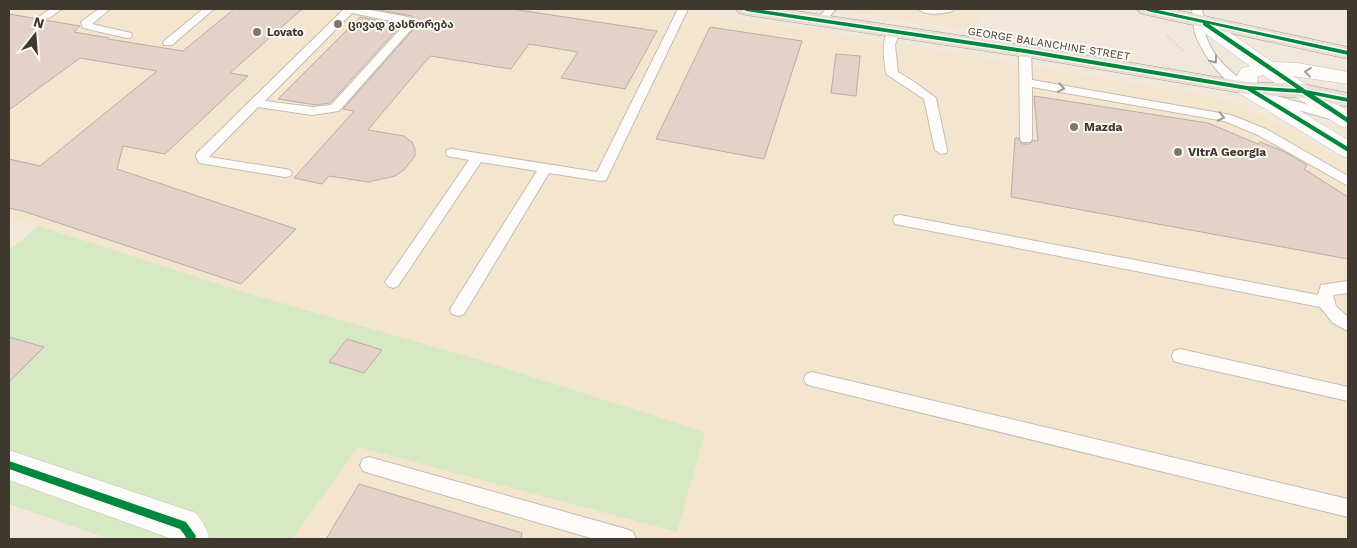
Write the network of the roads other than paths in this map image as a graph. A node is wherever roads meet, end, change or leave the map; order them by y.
1 (57, 9) edge
2 (105, 9) edge
3 (209, 9) edge
4 (350, 9) edge
5 (683, 9) edge
6 (746, 9) edge
7 (785, 9) edge
8 (923, 9) edge
9 (949, 9) edge
10 (1147, 9) edge
11 (815, 14) edge
12 (1188, 14) edge
13 (45, 16) dead end
14 (895, 31) junction
15 (126, 35) dead end
16 (168, 43) dead end
17 (1025, 51) junction
18 (1348, 53) edge
19 (1268, 69) junction
20 (1348, 78) edge
21 (1026, 82) junction
22 (1247, 88) junction
23 (1303, 91) junction
24 (255, 103) junction
25 (1348, 115) edge
26 (1026, 139) dead end
27 (941, 150) dead end
28 (1348, 150) edge
29 (452, 153) dead end
30 (478, 157) junction
31 (544, 168) junction
32 (285, 173) dead end
33 (1348, 182) edge
34 (900, 220) dead end
35 (394, 282) dead end
36 (1348, 287) edge
37 (1325, 302) junction
38 (458, 310) dead end
39 (1348, 325) edge
40 (1180, 356) dead end
41 (812, 378) dead end
42 (1348, 394) edge
43 (9, 465) edge
44 (369, 465) dead end
45 (1348, 508) edge
46 (190, 539) edge
47 (626, 539) edge

1 - 13 lane
2 - 15 lane
3 - 16 lane
4 - 24 lane
4 - 24 lane
5 - 31 lane
6 - 11 main road, GEORGE BALANCHINE STREET
7 - 11 main road
8 - 9 lane
10 - 12 main road
11 - 14 main road, GEORGE BALANCHINE STREET
12 - 18 main road
12 - 19 main road
12 -> 22 lane
14 - 17 main road, GEORGE BALANCHINE STREET
14 - 27 lane
17 - 21 lane
17 - 22 main road, GEORGE BALANCHINE STREET
20 -> 19 main road
19 - 22 main road
19 - 23 main road
21 - 26 lane
21 -> 33 lane
22 - 23 main road, GEORGE BALANCHINE STREET
22 - 25 lane
22 - 28 main road
23 - 25 main road
24 - 32 lane
29 - 30 lane
30 - 31 lane
30 - 35 lane
31 - 38 lane
34 - 37 lane
36 - 37 lane
37 - 39 lane
40 - 42 lane
41 - 45 lane
43 - 46 main road
44 - 47 lane

